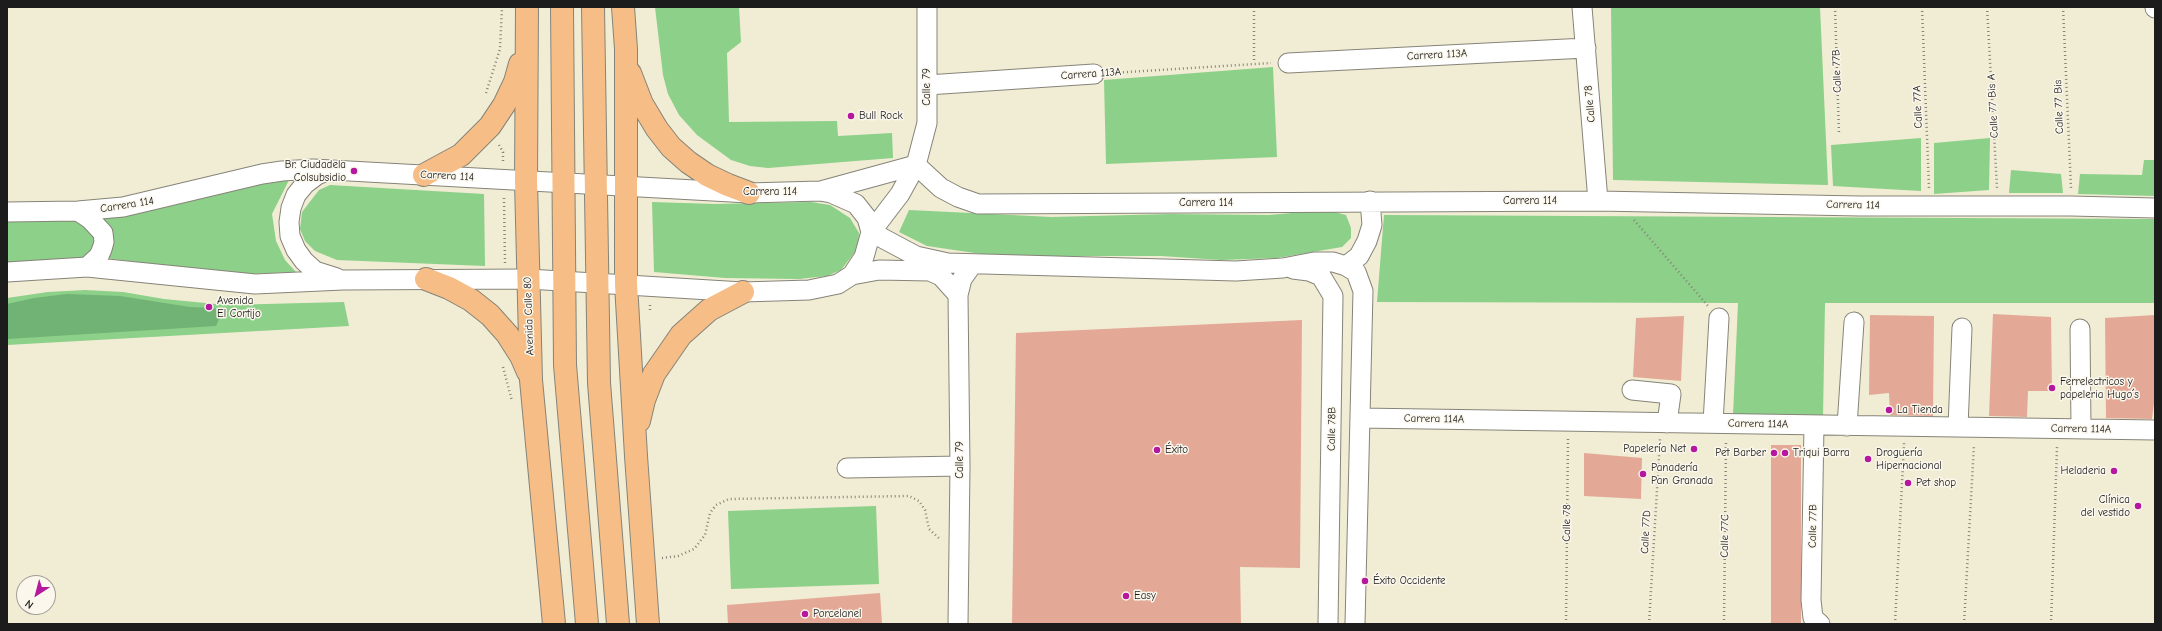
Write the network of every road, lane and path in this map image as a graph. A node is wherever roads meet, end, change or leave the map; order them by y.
1 (502, 7) edge
2 (526, 7) edge
3 (562, 7) edge
4 (593, 7) edge
5 (623, 7) edge
6 (927, 7) edge
7 (1254, 7) edge
8 (1582, 7) edge
9 (1835, 7) edge
10 (1922, 7) edge
11 (1987, 7) edge
12 (2063, 7) edge
13 (525, 34) junction
14 (1586, 48) junction
15 (626, 49) junction
16 (1288, 63) dead end
17 (1094, 74) joint
18 (927, 85) junction
19 (484, 98) dead end
20 (1839, 134) dead end
21 (503, 152) dead end
22 (916, 165) junction
23 (330, 170) junction
24 (424, 175) junction
25 (503, 180) junction
26 (526, 181) junction
27 (563, 183) junction
28 (595, 185) junction
29 (625, 186) junction
30 (820, 191) junction
31 (749, 193) junction
32 (1370, 201) junction
33 (1606, 201) junction
34 (1998, 205) junction
35 (1930, 206) junction
36 (2071, 206) junction
37 (2155, 208) edge
38 (7, 211) edge
39 (78, 211) junction
40 (871, 232) junction
41 (972, 265) junction
42 (1346, 266) junction
43 (87, 267) junction
44 (1283, 268) junction
45 (7, 272) edge
46 (852, 275) junction
47 (426, 279) junction
48 (505, 279) junction
49 (528, 279) junction
50 (343, 280) junction
51 (563, 280) junction
52 (596, 282) junction
53 (626, 284) junction
54 (743, 292) junction
55 (958, 296) junction
56 (1719, 318) joint
57 (1854, 322) dead end
58 (1962, 328) dead end
59 (2080, 329) dead end
60 (502, 365) dead end
61 (531, 380) junction
62 (1632, 390) dead end
63 (513, 403) dead end
64 (1360, 418) junction
65 (1568, 421) junction
66 (1667, 423) junction
67 (1713, 424) junction
68 (1814, 425) junction
69 (1847, 426) junction
70 (1904, 427) junction
71 (1966, 428) junction
72 (2058, 429) junction
73 (2081, 429) junction
74 (2155, 430) edge
75 (1660, 440) dead end
76 (1726, 449) dead end
77 (636, 456) junction
78 (960, 466) junction
79 (847, 468) dead end
80 (959, 542) junction
81 (644, 561) junction
82 (554, 624) edge
83 (587, 624) edge
84 (618, 624) edge
85 (648, 624) edge
86 (958, 624) edge
87 (1328, 624) edge
88 (1355, 624) edge
89 (1566, 624) edge
90 (1649, 624) edge
91 (1724, 624) edge
92 (1820, 624) edge
93 (1894, 624) edge
94 (1964, 624) edge
95 (2051, 624) edge

1 - 19 path
2 - 13 highway, Avenida Calle 80
3 - 27 highway
4 - 28 highway
5 - 15 highway
6 - 18 street, Calle 79
7 - 17 path, Carrera 113A
8 - 14 street, Calle 78
9 - 20 path, Calle 77B
10 - 35 path, Calle 77A
11 - 34 path, Calle 77 Bis A
12 - 36 path, Calle 77 Bis
13 - 24 highway
13 - 26 highway, Avenida Calle 80
14 - 16 street, Carrera 113A
14 - 33 street, Calle 78
15 - 29 highway
15 - 31 highway
17 - 18 street, Carrera 113A
18 - 22 street, Calle 79
21 - 25 path
22 - 30 street
22 - 32 street, Carrera 114
22 - 40 street, Calle 79
23 - 24 street, Carrera 114
23 - 39 street, Carrera 114
23 - 50 street
24 - 25 street, Carrera 114
25 - 26 street, Carrera 114
25 - 48 path
26 - 27 street, Carrera 114
26 - 49 highway, Avenida Calle 80
27 - 28 street, Carrera 114
27 - 51 highway
28 - 29 street, Carrera 114
28 - 52 highway
29 - 31 street, Carrera 114
29 - 53 highway
30 - 31 street, Carrera 114
30 - 40 street, Carrera 114
32 - 33 street, Carrera 114
32 - 42 street
33 - 35 street, Carrera 114
33 - 56 path
34 - 35 street, Carrera 114
34 - 36 street, Carrera 114
36 - 37 street, Carrera 114
38 - 39 street, Carrera 114
39 - 43 street
40 - 41 street
40 - 46 street
41 - 44 street
41 - 55 street, Calle 79
42 - 44 street
42 - 64 street
43 - 45 street
43 - 50 street
44 - 87 street, Calle 78B
46 - 54 street
46 - 55 street
47 - 48 street
47 - 50 street
47 - 61 highway
48 - 49 street
49 - 51 street
49 - 61 highway, Avenida Calle 80
51 - 52 street
51 - 83 highway
52 - 53 street
52 - 84 highway
53 - 54 street
53 - 77 highway
54 - 77 highway
55 - 78 street, Calle 79
56 - 67 street
57 - 69 street
58 - 71 street
59 - 73 street
60 - 63 path
61 - 82 highway, Avenida Calle 80
62 - 66 street
64 - 65 street, Carrera 114A
64 - 88 street
65 - 66 street, Carrera 114A
65 - 89 path, Calle 78
66 - 67 street, Carrera 114A
67 - 68 street, Carrera 114A
68 - 69 street, Carrera 114A
68 - 92 street, Calle 77B
69 - 70 street, Carrera 114A
70 - 71 street, Carrera 114A
70 - 93 path
71 - 72 street, Carrera 114A
71 - 94 path
72 - 73 street, Carrera 114A
72 - 95 path
73 - 74 street, Carrera 114A
75 - 90 path, Calle 77D
76 - 91 path, Calle 77C
77 - 81 highway
78 - 79 street
78 - 80 street, Calle 79
80 - 81 path
80 - 86 street, Calle 79
81 - 85 highway

